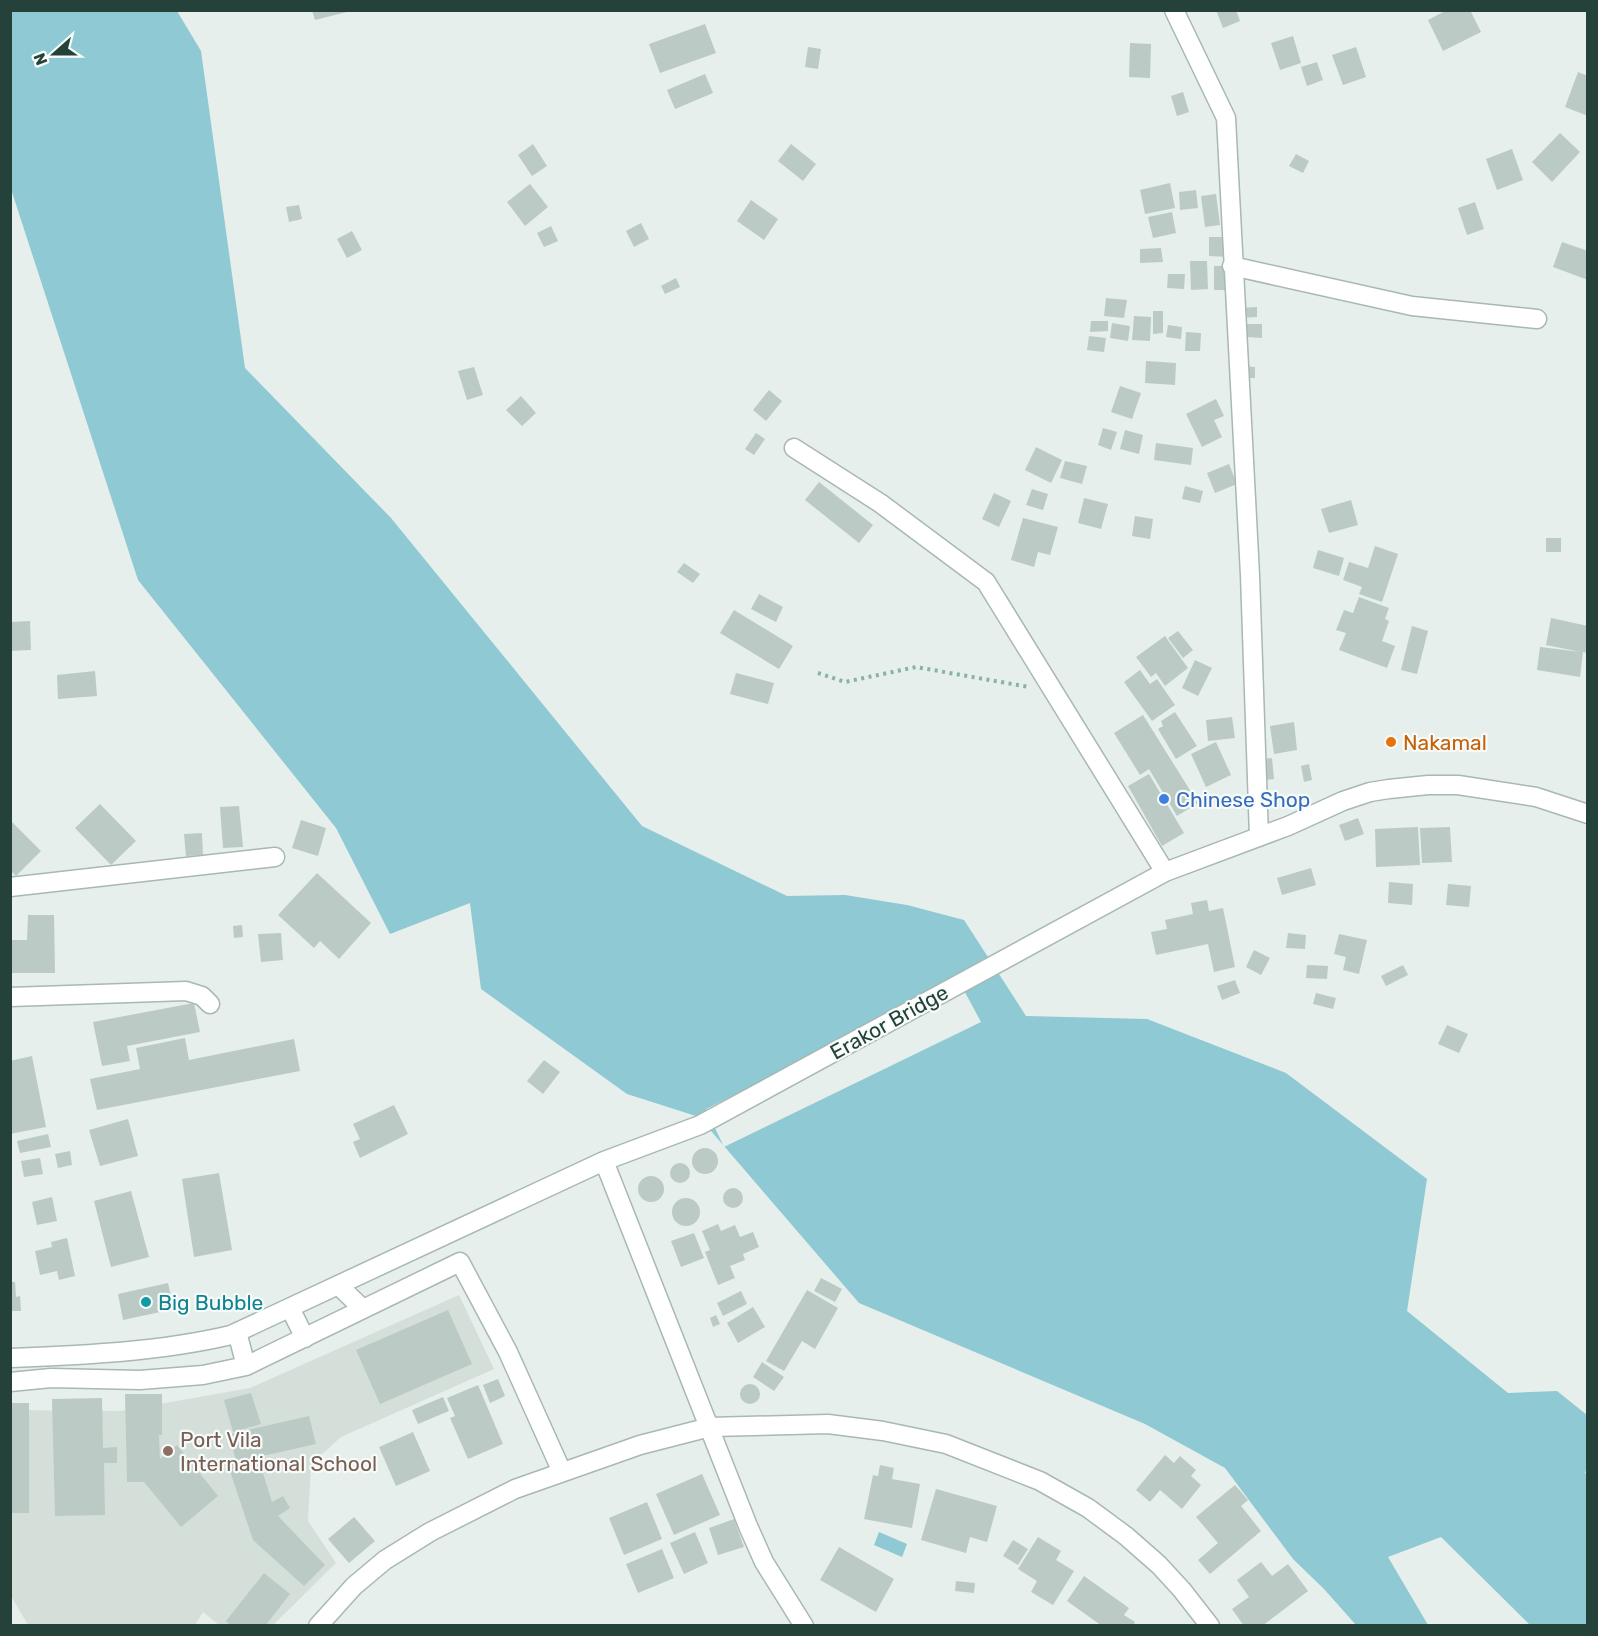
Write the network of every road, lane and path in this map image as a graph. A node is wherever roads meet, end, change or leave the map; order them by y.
1 (1174, 10) edge
2 (1232, 266) junction
3 (1537, 320) dead end
4 (794, 448) dead end
5 (818, 673) dead end
6 (1035, 693) dead end
7 (1587, 814) edge
8 (1259, 837) junction
9 (275, 857) dead end
10 (1165, 872) junction
11 (10, 887) edge
12 (10, 997) edge
13 (210, 1004) dead end
14 (604, 1161) junction
15 (428, 1243) junction
16 (437, 1272) junction
17 (338, 1285) junction
18 (290, 1308) junction
19 (363, 1309) junction
20 (237, 1332) junction
21 (306, 1338) junction
22 (158, 1347) junction
23 (10, 1358) edge
24 (246, 1366) junction
25 (160, 1378) junction
26 (10, 1382) edge
27 (710, 1427) junction
28 (562, 1472) junction
29 (318, 1626) edge
30 (804, 1626) edge
31 (1210, 1626) edge

1 - 2 street
2 - 3 street
2 - 8 street
4 - 10 street
5 - 6 path
7 - 8 street, Erakor Bridge
8 - 10 street, Erakor Bridge
9 - 11 street
10 - 14 street, Erakor Bridge
12 - 13 street
14 - 15 street, Erakor Bridge
14 - 27 street
15 - 16 street
15 - 17 street, Erakor Bridge
16 - 19 street
16 - 28 street
17 - 18 street, Erakor Bridge
17 - 19 street
18 - 20 street, Erakor Bridge
18 - 21 street
19 - 21 street
20 - 22 street, Erakor Bridge
20 - 24 street
21 - 24 street
22 - 23 street, Erakor Bridge
22 - 25 street
24 - 25 street
25 - 26 street
27 - 28 street
27 - 30 street
27 - 31 street
28 - 29 street

